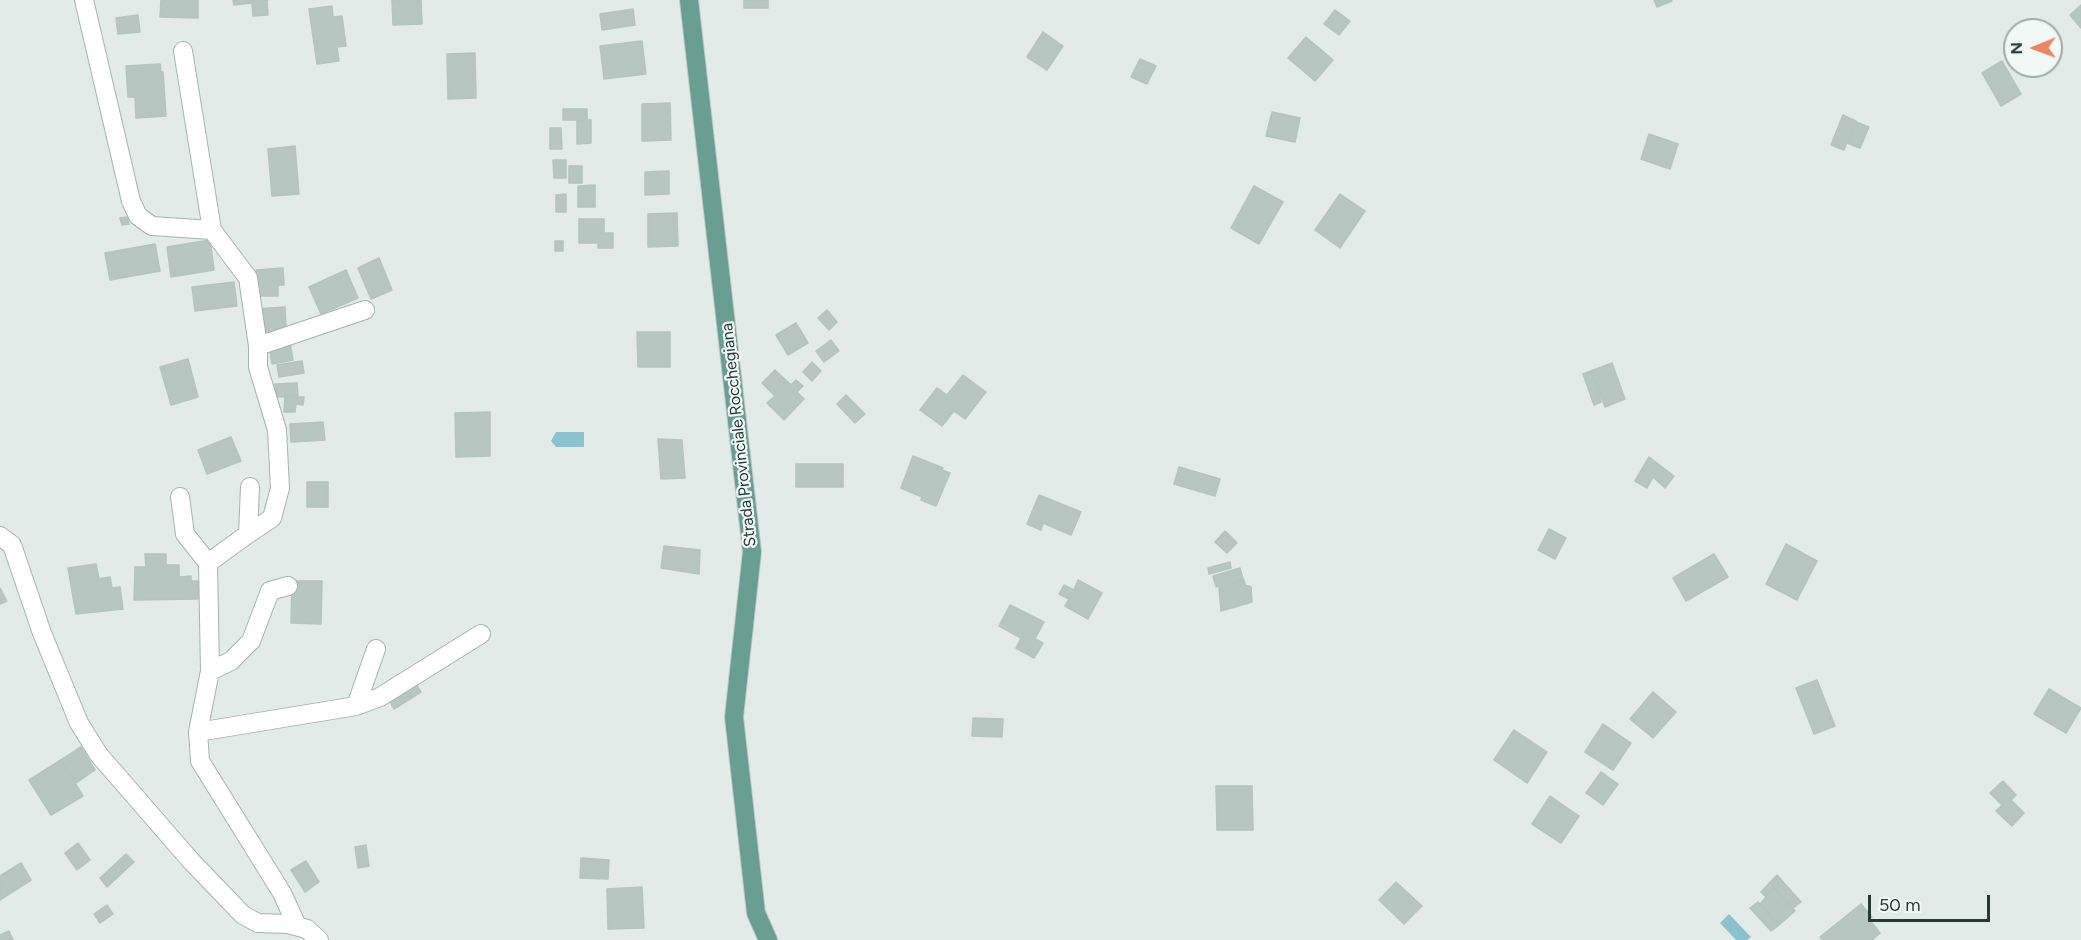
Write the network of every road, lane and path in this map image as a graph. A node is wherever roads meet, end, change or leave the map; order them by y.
1 (84, 0) edge
2 (688, 0) edge
3 (183, 51) dead end
4 (212, 230) junction
5 (365, 310) dead end
6 (258, 346) junction
7 (250, 487) dead end
8 (180, 496) dead end
9 (248, 534) junction
10 (0, 536) edge
11 (208, 563) junction
12 (288, 586) dead end
13 (481, 634) dead end
14 (376, 649) dead end
15 (210, 671) junction
16 (356, 706) junction
17 (198, 732) junction
18 (297, 926) junction
19 (319, 940) edge
20 (768, 940) edge

1 - 4 street
2 - 20 main road, Strada Provinciale Rocchegiana
3 - 4 street
4 - 6 street
5 - 6 street
6 - 9 street
7 - 9 street
8 - 11 street
9 - 11 street
10 - 18 street
11 - 15 street
12 - 15 street
13 - 16 street
14 - 16 street
15 - 17 street
16 - 17 street
17 - 18 street
18 - 19 street

